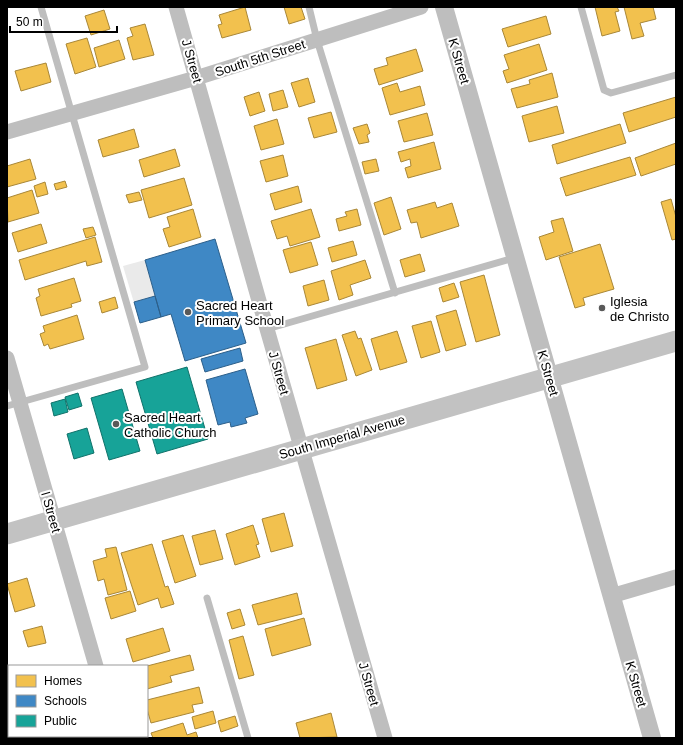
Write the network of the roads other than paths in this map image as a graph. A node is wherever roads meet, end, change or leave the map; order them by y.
1 (41, 7) edge
2 (176, 7) edge
3 (309, 7) edge
4 (421, 7) edge
5 (444, 7) edge
6 (580, 7) edge
7 (317, 40) junction
8 (676, 75) edge
9 (196, 78) junction
10 (71, 114) junction
11 (7, 132) edge
12 (516, 258) junction
13 (394, 293) junction
14 (267, 329) junction
15 (676, 341) edge
16 (7, 358) edge
17 (549, 377) junction
18 (13, 404) edge
19 (302, 449) junction
20 (54, 520) junction
21 (7, 534) edge
22 (676, 578) edge
23 (611, 596) junction
24 (207, 598) dead end
25 (96, 665) edge
26 (248, 738) edge
27 (385, 738) edge
28 (652, 738) edge

1 - 10 lane
2 - 9 street, J Street
3 - 7 lane
4 - 7 street, South 5th Street
5 - 12 street, K Street
6 - 8 lane
7 - 9 street, South 5th Street
7 - 13 lane
9 - 10 street, South 5th Street
9 - 14 street, J Street
10 - 11 street, South 5th Street
10 - 18 lane
12 - 13 lane
12 - 17 street, K Street
13 - 14 lane
14 - 19 street, J Street
15 - 17 main road, South Imperial Avenue
16 - 18 street, I Street
17 - 19 main road, South Imperial Avenue
17 - 23 street, K Street
18 - 20 street, I Street
19 - 20 main road, South Imperial Avenue
19 - 27 street, J Street
20 - 21 main road, South Imperial Avenue
20 - 25 street, I Street
22 - 23 street
23 - 28 street, K Street
24 - 26 lane

